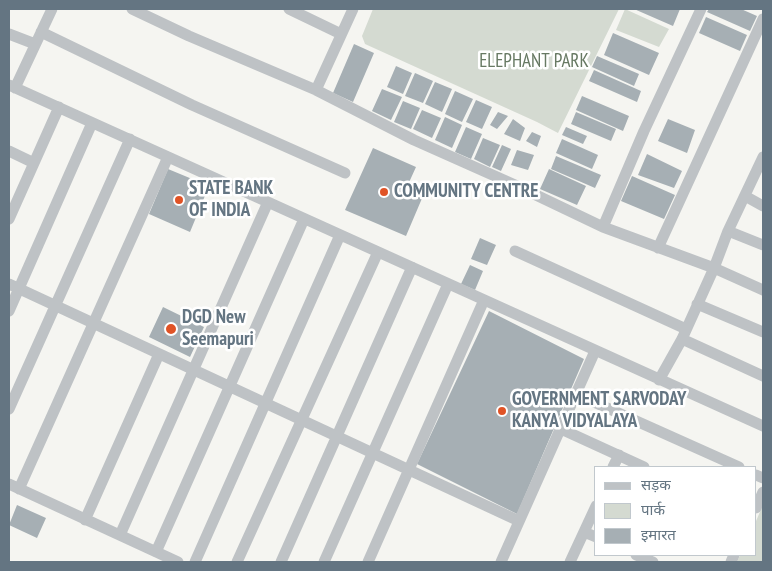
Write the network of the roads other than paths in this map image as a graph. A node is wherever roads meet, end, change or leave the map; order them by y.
1 (52, 9) edge
2 (132, 9) edge
3 (289, 9) edge
4 (353, 9) edge
5 (700, 9) edge
6 (763, 19) edge
7 (41, 32) junction
8 (9, 34) edge
9 (341, 34) junction
10 (35, 44) junction
11 (12, 86) edge
12 (316, 90) junction
13 (59, 108) junction
14 (92, 122) junction
15 (130, 139) junction
16 (9, 151) edge
17 (168, 157) junction
18 (762, 162) edge
19 (34, 163) junction
20 (345, 173) dead end
21 (745, 196) junction
22 (268, 202) junction
23 (763, 206) edge
24 (304, 218) junction
25 (9, 219) edge
26 (603, 227) junction
27 (728, 231) junction
28 (340, 235) junction
29 (763, 246) edge
30 (658, 248) junction
31 (515, 251) dead end
32 (378, 252) junction
33 (412, 268) junction
34 (714, 268) junction
35 (448, 284) junction
36 (14, 286) edge
37 (763, 290) edge
38 (484, 300) junction
39 (697, 304) junction
40 (55, 306) junction
41 (9, 311) edge
42 (94, 323) junction
43 (763, 332) edge
44 (684, 334) junction
45 (595, 351) junction
46 (159, 354) junction
47 (194, 370) junction
48 (763, 376) edge
49 (659, 380) junction
50 (230, 386) junction
51 (576, 394) junction
52 (266, 403) junction
53 (9, 409) edge
54 (302, 420) junction
55 (763, 426) edge
56 (561, 429) junction
57 (337, 436) junction
58 (373, 453) junction
59 (619, 455) junction
60 (614, 466) edge
61 (642, 466) edge
62 (737, 466) edge
63 (409, 470) junction
64 (14, 486) edge
65 (763, 492) edge
66 (757, 506) edge
67 (594, 510) edge
68 (86, 520) junction
69 (520, 521) junction
70 (584, 532) junction
71 (120, 535) junction
72 (594, 536) edge
73 (156, 552) junction
74 (638, 556) edge
75 (178, 562) edge
76 (195, 562) edge
77 (238, 562) edge
78 (281, 562) edge
79 (324, 562) edge
80 (368, 562) edge
81 (501, 562) edge
82 (570, 562) edge
83 (653, 562) edge

1 - 7 street
2 - 12 street
3 - 9 street
4 - 9 street
5 - 26 street
6 - 30 street
7 - 10 street
7 - 20 street
8 - 10 street
9 - 12 street
10 - 11 street
11 - 13 street
12 - 26 street
13 - 14 street
13 - 19 street
14 - 15 street
14 - 36 street
15 - 17 street
15 - 40 street
16 - 19 street
17 - 22 street
17 - 42 street
18 - 21 street
19 - 25 street
21 - 23 street
21 - 27 street
22 - 24 street
22 - 47 street
24 - 28 street
24 - 50 street
26 - 30 street
27 - 29 street
27 - 34 street
28 - 32 street
28 - 52 street
30 - 34 street
31 - 44 street
32 - 33 street
32 - 54 street
33 - 35 street
33 - 57 street
34 - 37 street
34 - 39 street
35 - 38 street
35 - 58 street
36 - 40 street
36 - 41 street
38 - 45 street
38 - 63 street
39 - 43 street
39 - 44 street
40 - 42 street
40 - 53 street
42 - 46 street
42 - 64 street
44 - 48 street
44 - 49 street
45 - 49 street
45 - 51 street
46 - 47 street
46 - 68 street
47 - 50 street
47 - 71 street
49 - 55 street
50 - 52 street
50 - 73 street
51 - 56 street
51 - 62 street
52 - 54 street
52 - 76 street
54 - 57 street
54 - 77 street
56 - 59 street
56 - 69 street
57 - 58 street
57 - 78 street
58 - 63 street
58 - 79 street
59 - 60 street
59 - 61 street
63 - 69 street
63 - 80 street
64 - 68 street
65 - 66 street
67 - 70 street
68 - 71 street
69 - 81 street
70 - 72 street
70 - 82 street
71 - 73 street
73 - 75 street
74 - 83 street

